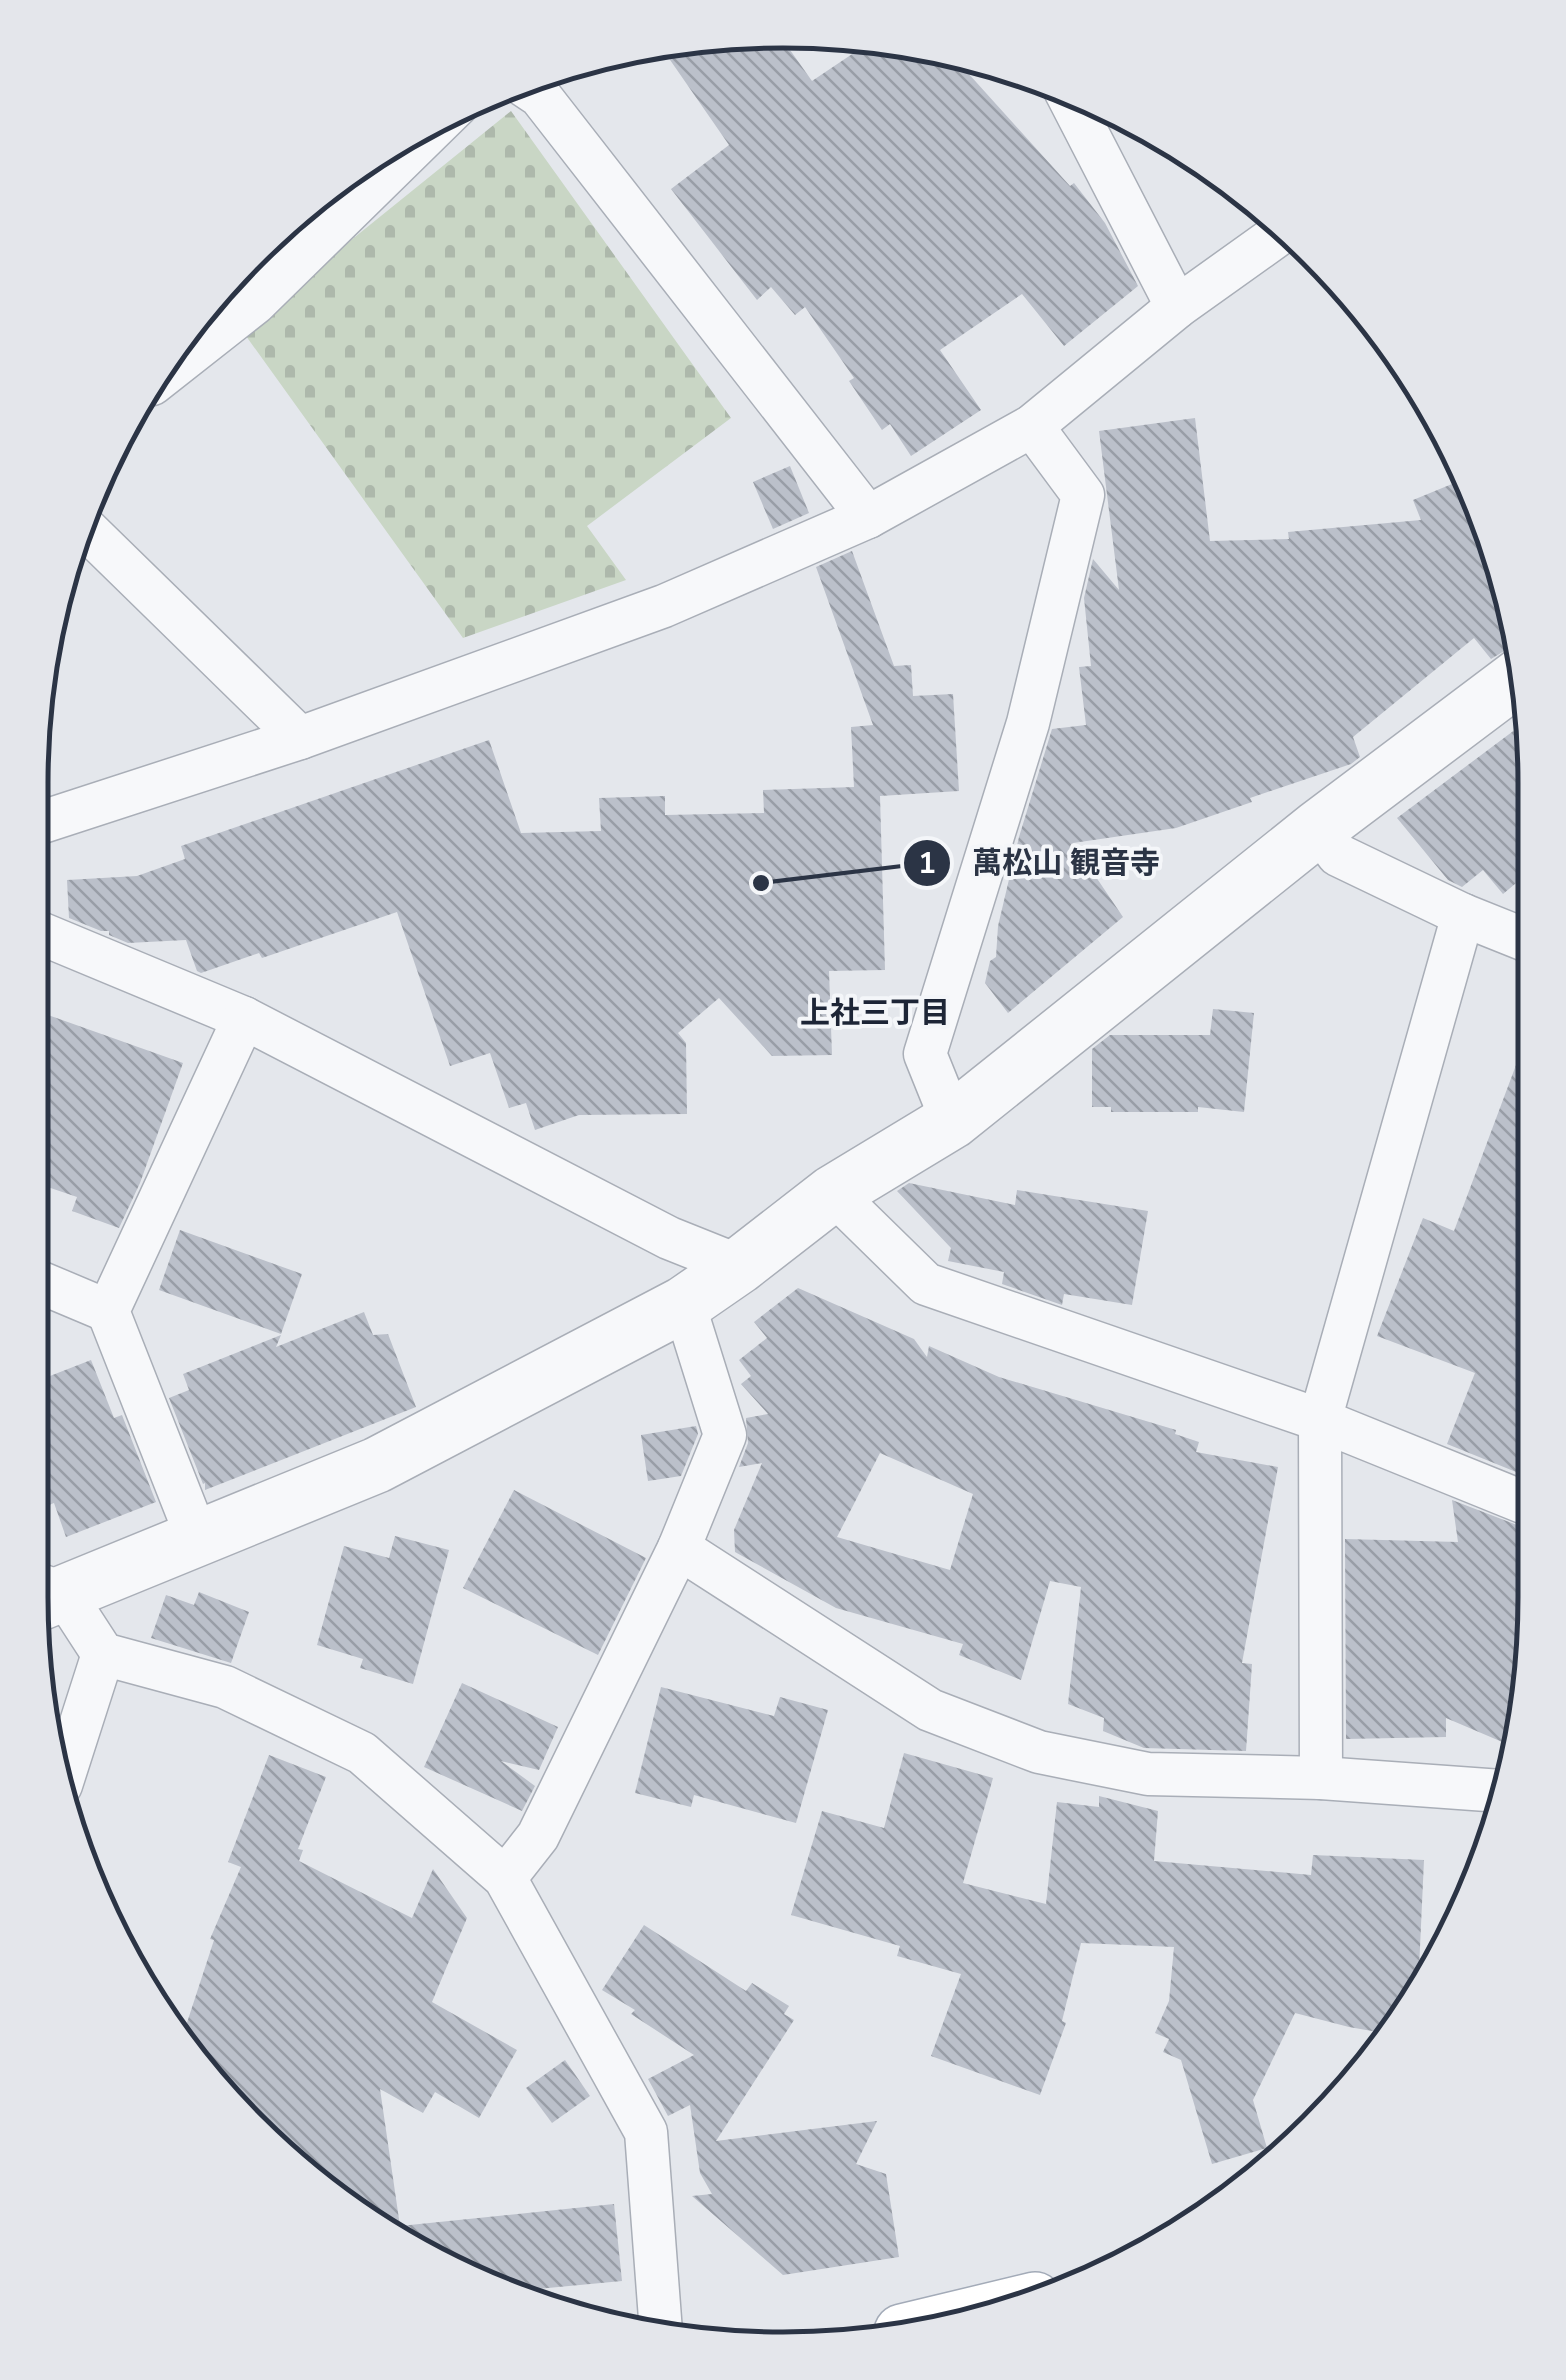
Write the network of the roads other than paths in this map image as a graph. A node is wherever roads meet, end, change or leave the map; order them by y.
1 (534, 92) edge
2 (1074, 108) edge
3 (414, 146) edge
4 (1275, 237) edge
5 (1177, 308) junction
6 (180, 362) edge
7 (1032, 426) junction
8 (868, 517) junction
9 (92, 534) edge
10 (1511, 683) edge
11 (300, 738) junction
12 (48, 820) edge
13 (1318, 828) junction
14 (1463, 915) junction
15 (48, 936) edge
16 (1518, 938) edge
17 (244, 1018) junction
18 (952, 1121) junction
19 (833, 1193) junction
20 (739, 1266) junction
21 (48, 1286) edge
22 (684, 1304) junction
23 (108, 1311) junction
24 (1320, 1420) junction
25 (1518, 1500) edge
26 (198, 1540) junction
27 (679, 1548) junction
28 (48, 1592) edge
29 (48, 1600) edge
30 (103, 1654) junction
31 (68, 1764) edge
32 (1320, 1778) junction
33 (1492, 1790) edge
34 (505, 1878) junction
35 (660, 2321) edge

1 - 8 street
2 - 5 street
3 - 6 street
4 - 5 street
5 - 7 street
7 - 8 street
7 - 18 street
8 - 11 street
9 - 11 street
10 - 13 street
11 - 12 street
13 - 14 street
13 - 18 street
14 - 16 street
14 - 24 street
15 - 17 street
17 - 20 street
17 - 23 street
18 - 19 street
19 - 20 street
19 - 24 street
20 - 22 street
21 - 23 street
22 - 26 street
22 - 27 street
23 - 26 street
24 - 25 street
24 - 32 street
26 - 28 street
27 - 32 street
27 - 34 street
29 - 30 street
30 - 31 street
30 - 34 street
32 - 33 street
34 - 35 street

